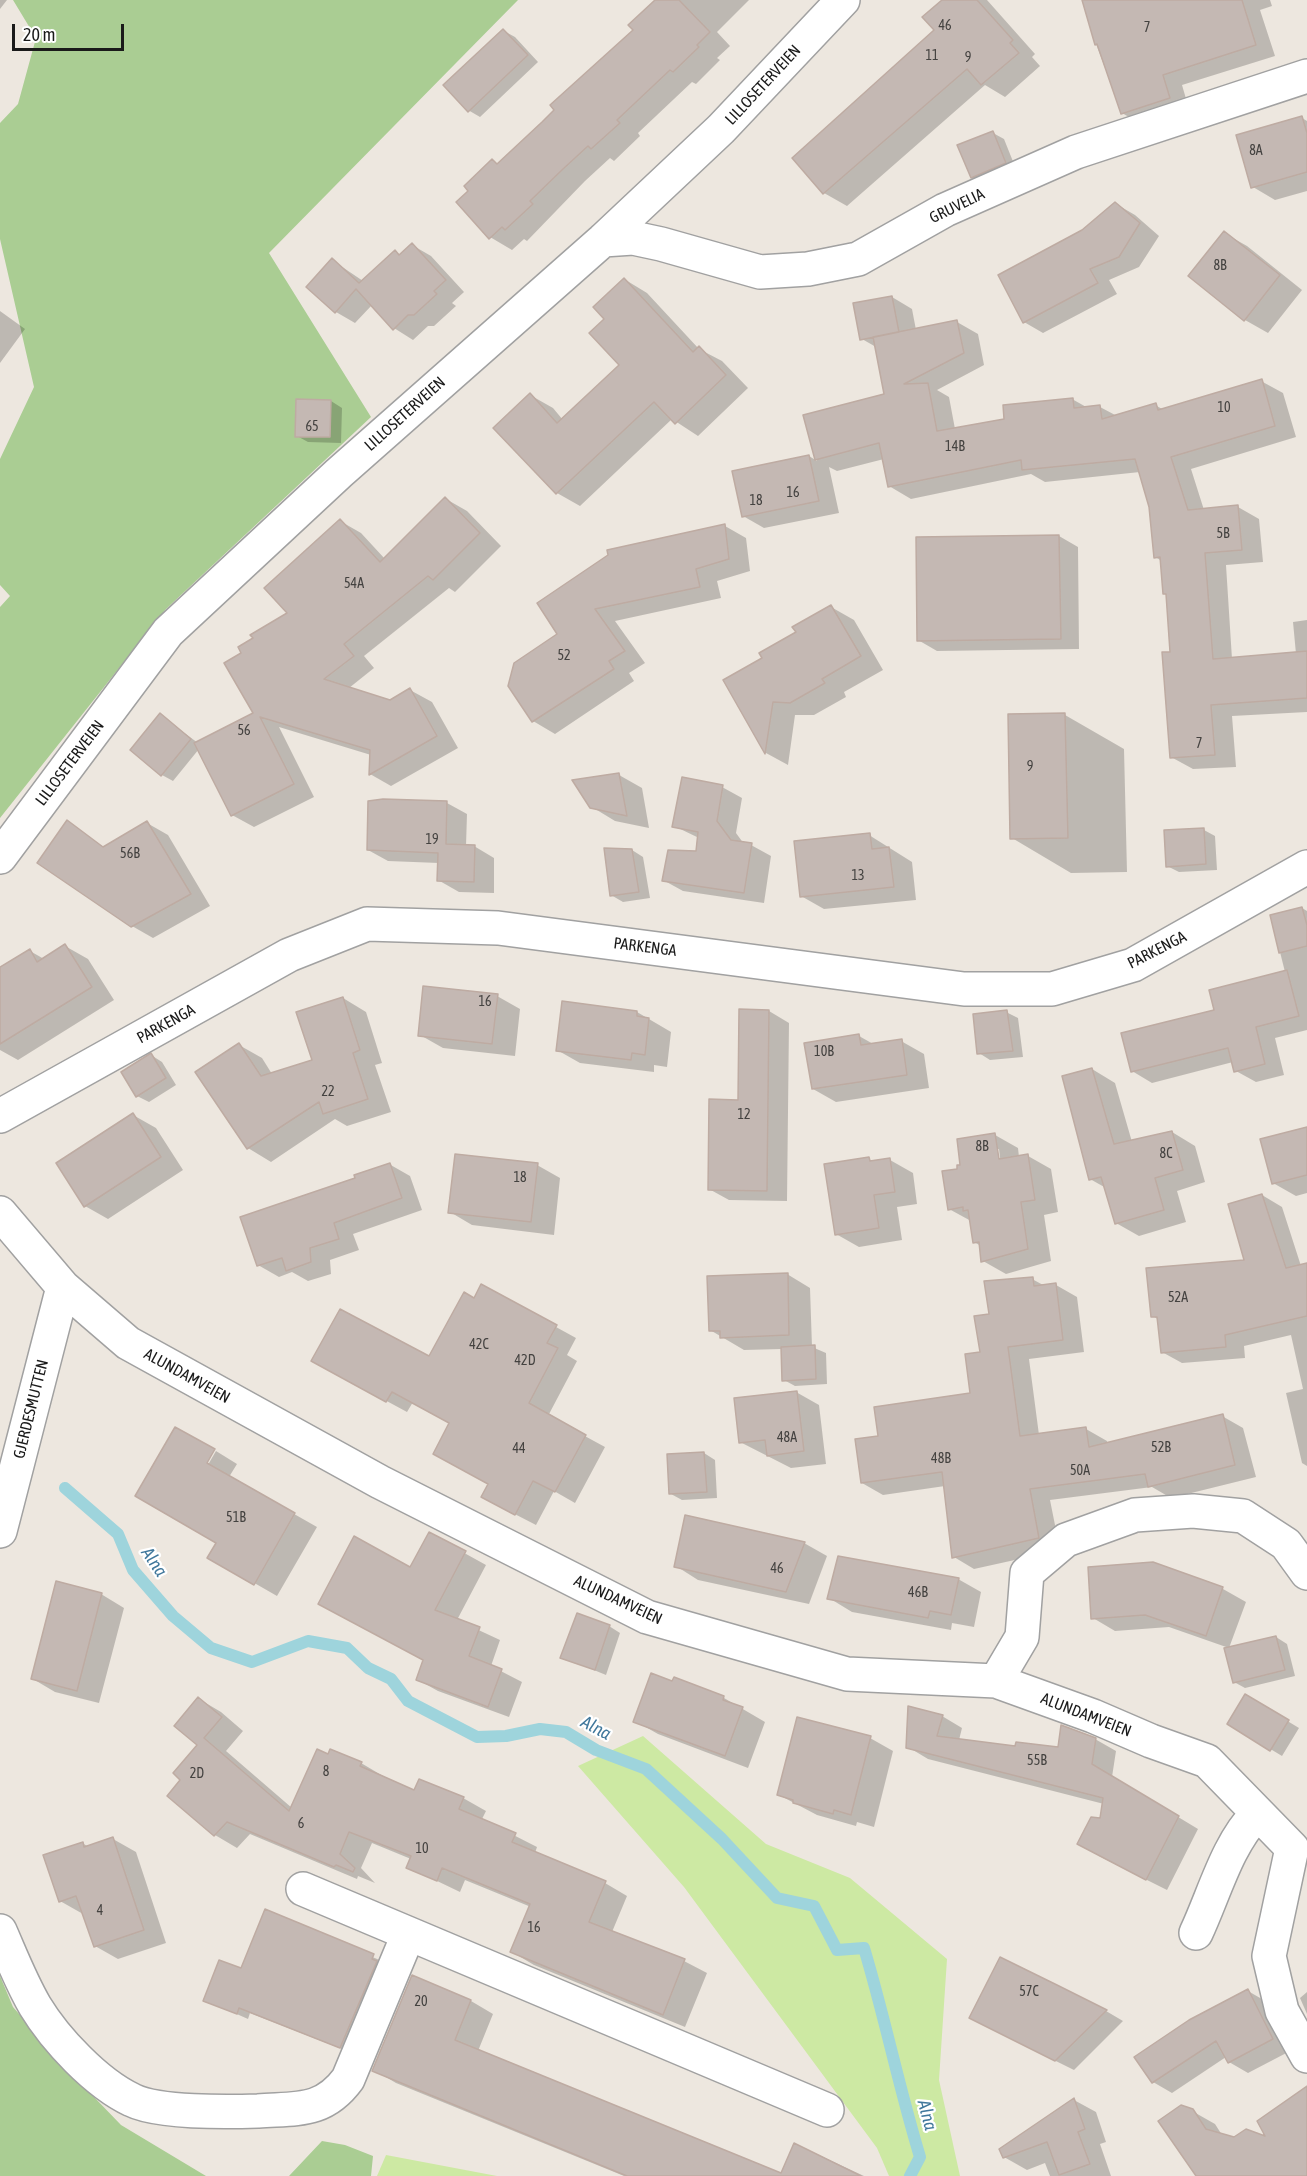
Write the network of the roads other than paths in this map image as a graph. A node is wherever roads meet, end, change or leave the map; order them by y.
1 (843, 0) edge
2 (1307, 76) edge
3 (603, 240) junction
4 (0, 857) edge
5 (1307, 867) edge
6 (0, 1116) edge
7 (0, 1213) edge
8 (63, 1287) junction
9 (0, 1531) edge
10 (1307, 1573) edge
11 (996, 1682) junction
12 (1257, 1814) junction
13 (303, 1889) dead end
14 (0, 1931) edge
15 (1196, 1933) dead end
16 (408, 1935) junction
17 (1307, 2056) edge
18 (827, 2110) dead end

1 - 3 street, LILLOSETERVEIEN
2 - 3 street, GRUVELIA
3 - 4 street, LILLOSETERVEIEN
5 - 6 street, PARKENGA
7 - 8 street, ALUNDAMVEIEN
8 - 9 street, GJERDESMUTTEN
8 - 11 street, ALUNDAMVEIEN
10 - 11 street
11 - 12 street, ALUNDAMVEIEN
12 - 15 street
12 - 17 street, ALUNDAMVEIEN
13 - 16 street
14 - 16 street
16 - 18 street

